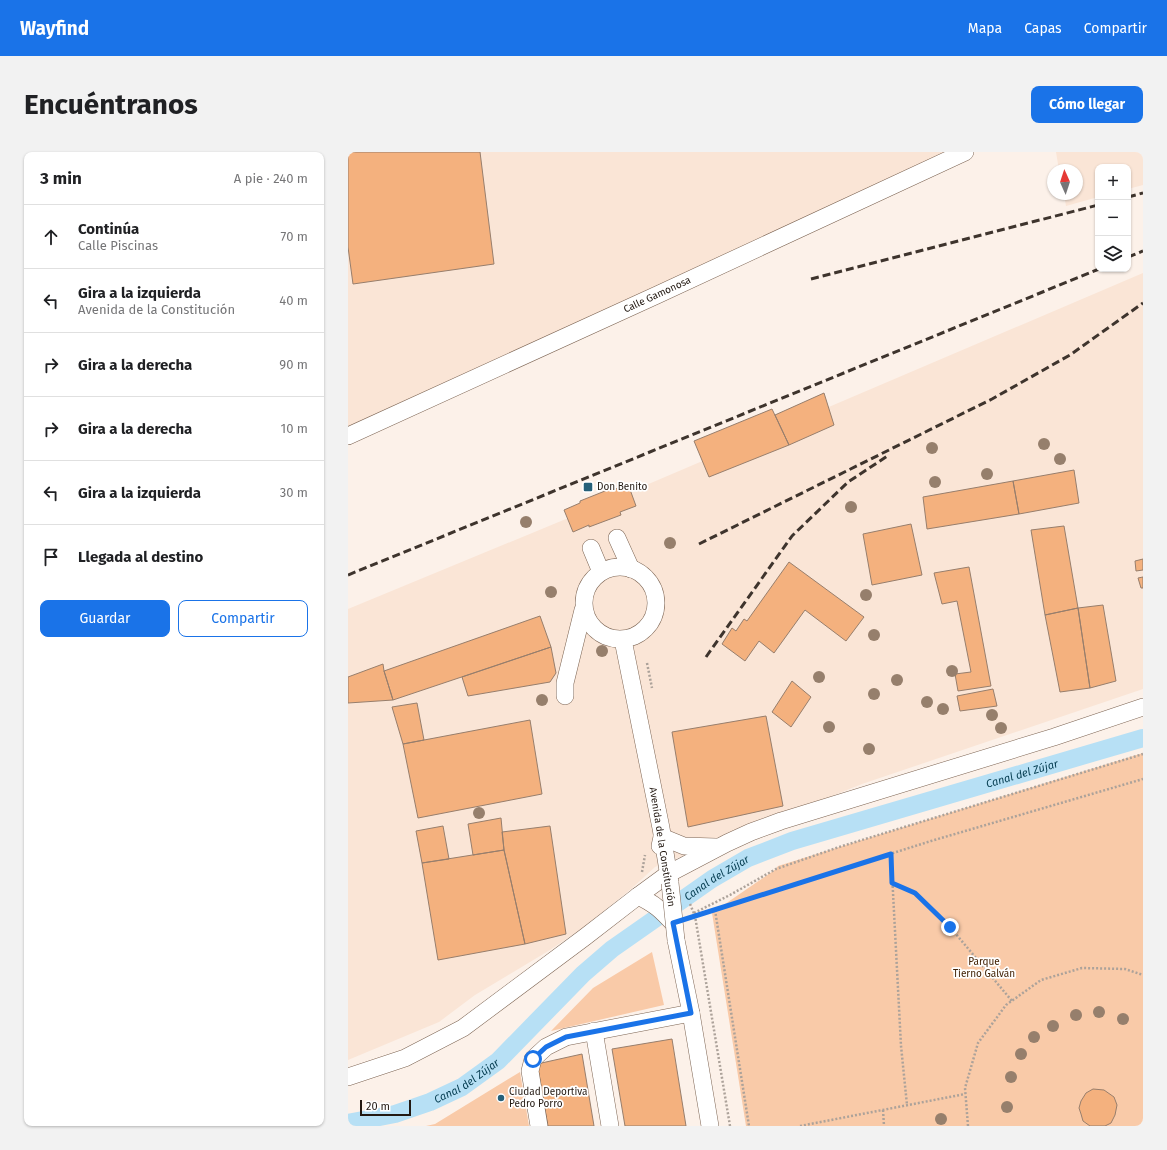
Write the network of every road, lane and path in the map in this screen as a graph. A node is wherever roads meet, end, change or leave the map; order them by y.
1 (965, 152) edge
2 (348, 436) edge
3 (617, 538) dead end
4 (591, 548) dead end
5 (631, 569) junction
6 (601, 572) junction
7 (583, 610) junction
8 (597, 632) junction
9 (623, 640) junction
10 (1143, 707) edge
11 (1143, 754) edge
12 (1143, 779) edge
13 (662, 836) junction
14 (718, 848) junction
15 (891, 854) junction
16 (663, 882) junction
17 (892, 883) junction
18 (644, 899) junction
19 (715, 910) junction
20 (695, 916) junction
21 (674, 929) junction
22 (1143, 975) edge
23 (1012, 1001) junction
24 (691, 1013) junction
25 (594, 1031) junction
26 (348, 1077) edge
27 (965, 1094) junction
28 (907, 1105) junction
29 (883, 1110) junction
30 (539, 1126) edge
31 (610, 1126) edge
32 (710, 1126) edge
33 (730, 1126) edge
34 (749, 1126) edge
35 (800, 1126) edge
36 (884, 1126) edge
37 (968, 1126) edge

1 - 2 street, Calle Gamonosa
3 - 5 street
4 - 6 street
5 - 6 street
5 - 9 street
6 - 7 street
7 - 8 street
7 - 8 street
8 - 9 street
9 - 13 street, Avenida de la Constitución
10 - 14 street
11 - 20 path
12 - 15 path
13 - 14 street
13 - 16 street, Avenida de la Constitución
14 - 16 street
15 - 17 path
15 - 19 path
16 - 18 street
16 - 21 street, Avenida de la Constitución, bridge
17 - 23 path
17 - 28 path
18 - 21 street
18 - 26 street
19 - 20 path
19 - 34 path
20 - 21 path
20 - 33 path
21 - 24 street, Avenida de la Constitución
22 - 23 path
23 - 27 path
24 - 25 street
24 - 32 street, Avenida de la Constitución
25 - 30 street
25 - 31 street
27 - 28 path
27 - 37 path
28 - 29 path
29 - 35 path
29 - 36 path

